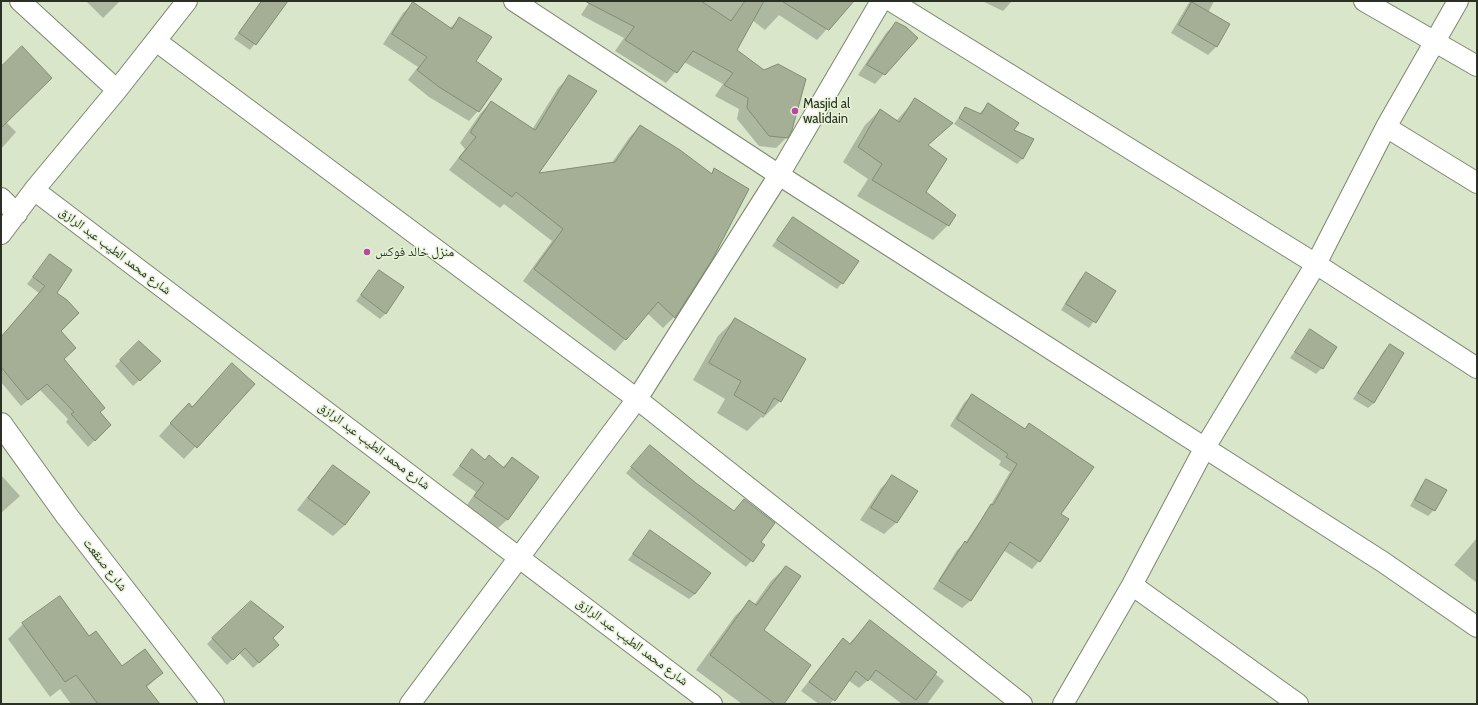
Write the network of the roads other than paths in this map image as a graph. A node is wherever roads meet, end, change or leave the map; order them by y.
1 (20, 1) edge
2 (187, 1) edge
3 (514, 1) edge
4 (881, 1) edge
5 (891, 1) edge
6 (1364, 1) edge
7 (1458, 1) edge
8 (156, 41) junction
9 (1436, 42) junction
10 (1477, 66) edge
11 (117, 90) junction
12 (1386, 127) junction
13 (780, 175) junction
14 (1477, 183) edge
15 (34, 190) junction
16 (1, 198) edge
17 (17, 214) junction
18 (1, 234) edge
19 (1316, 264) junction
20 (1477, 368) edge
21 (637, 399) junction
22 (1, 424) edge
23 (1204, 449) junction
24 (519, 556) junction
25 (1132, 585) junction
26 (1477, 627) edge
27 (417, 701) edge
28 (212, 704) edge
29 (712, 704) edge
30 (1022, 704) edge
31 (1063, 704) edge
32 (1298, 704) edge

1 - 11 street
2 - 8 street
3 - 13 street
4 - 13 street
5 - 19 street
6 - 9 street
7 - 9 street
8 - 11 street
8 - 21 street
9 - 10 street
9 - 12 street
11 - 15 street
12 - 14 street
12 - 19 street
13 - 21 street
13 - 23 street
15 - 17 street
15 - 24 street, شارع محمد الطيب عبد الرازق
16 - 17 street
17 - 18 street
19 - 20 street
19 - 23 street
21 - 24 street
21 - 30 street
22 - 28 street, شارع صنقعت
23 - 25 street
23 - 26 street
24 - 27 street
24 - 29 street, شارع محمد الطيب عبد الرازق
25 - 31 street
25 - 32 street

